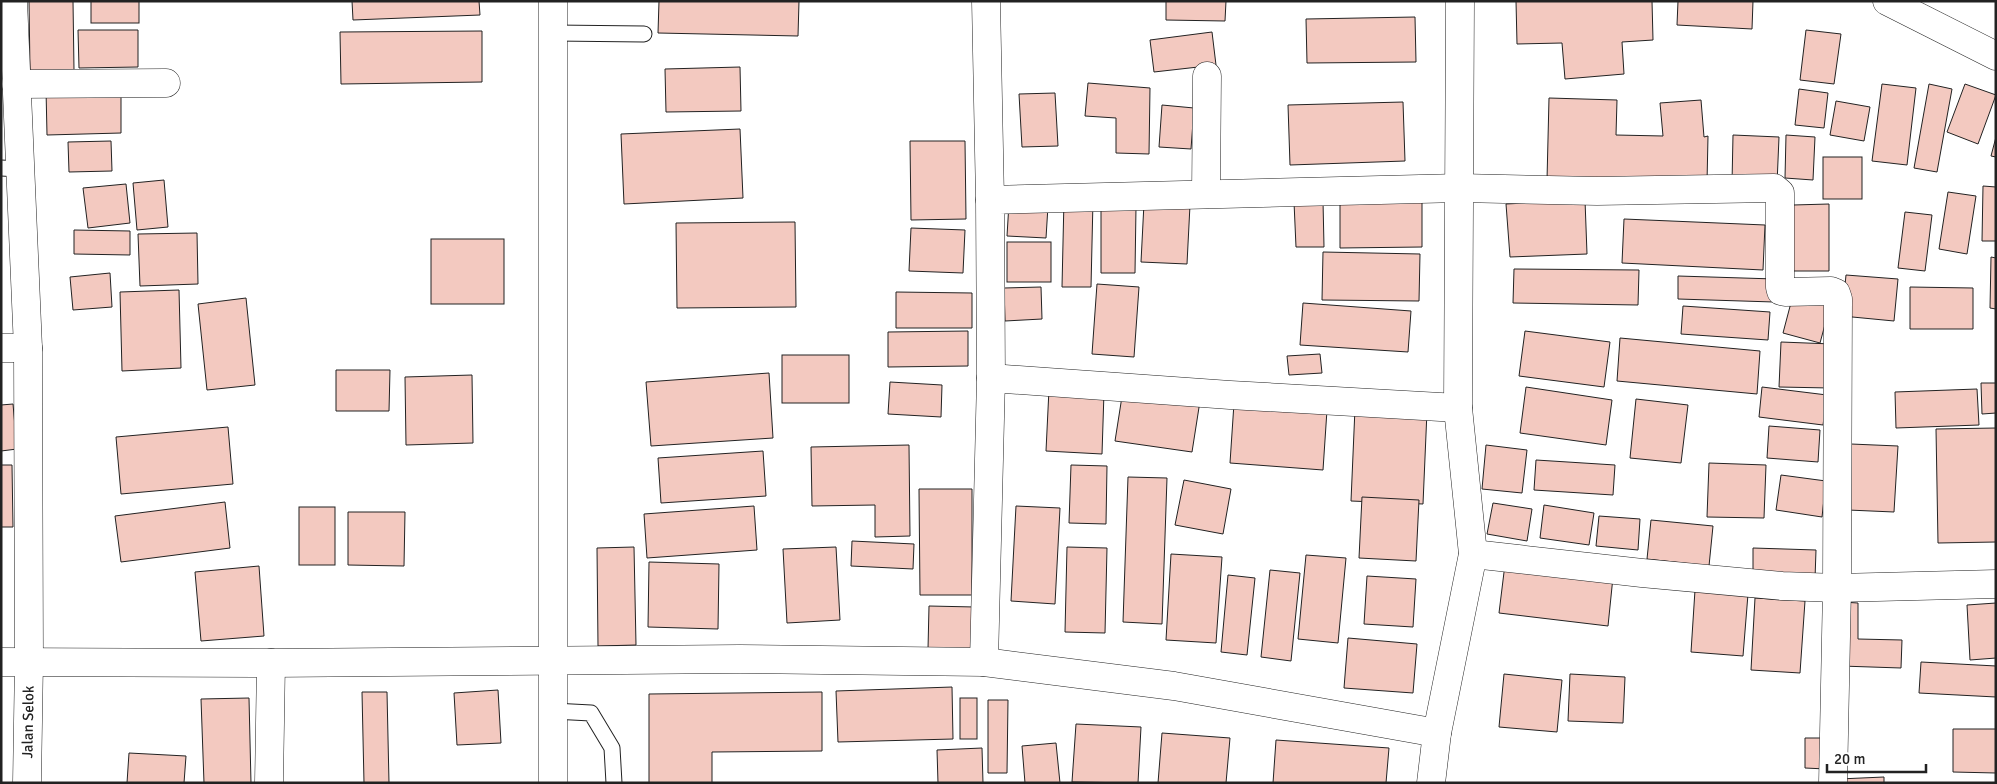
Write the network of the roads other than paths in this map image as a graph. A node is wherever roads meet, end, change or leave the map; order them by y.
1 (13, 1) edge
2 (553, 1) edge
3 (986, 1) edge
4 (1460, 1) edge
5 (1887, 1) edge
6 (554, 33) junction
7 (644, 34) dead end
8 (1996, 56) edge
9 (1206, 76) dead end
10 (166, 83) dead end
11 (16, 84) junction
12 (11, 168) edge
13 (1460, 188) junction
14 (1206, 194) junction
15 (990, 200) junction
16 (1, 348) edge
17 (28, 348) junction
18 (990, 378) junction
19 (1458, 408) junction
20 (1473, 554) junction
21 (1996, 584) edge
22 (1836, 588) junction
23 (28, 661) junction
24 (554, 661) junction
25 (1, 662) edge
26 (984, 662) junction
27 (271, 663) junction
28 (553, 711) junction
29 (1437, 733) junction
30 (27, 783) edge
31 (269, 783) edge
32 (553, 783) edge
33 (614, 783) edge
34 (1431, 783) edge
35 (1833, 783) edge

1 - 11 street, Jalan Selok
2 - 6 street
3 - 15 street
4 - 13 street
5 - 8 street
6 - 7 lane
6 - 24 street
9 - 14 street
10 - 11 street
11 - 12 street, Jalan Selok
12 - 17 street, Jalan Selok
13 - 14 street
13 - 19 street
13 - 22 street
14 - 15 street
15 - 18 street
16 - 17 street
17 - 23 street, Jalan Selok
18 - 19 street
18 - 26 street
19 - 20 street
20 - 22 street
20 - 29 street
21 - 22 street
22 - 35 street
23 - 25 street
23 - 27 street
23 - 30 street, Jalan Selok
24 - 26 street
24 - 27 street
24 - 28 street
26 - 29 street
27 - 31 street
28 - 32 street
28 - 33 lane
29 - 34 street

